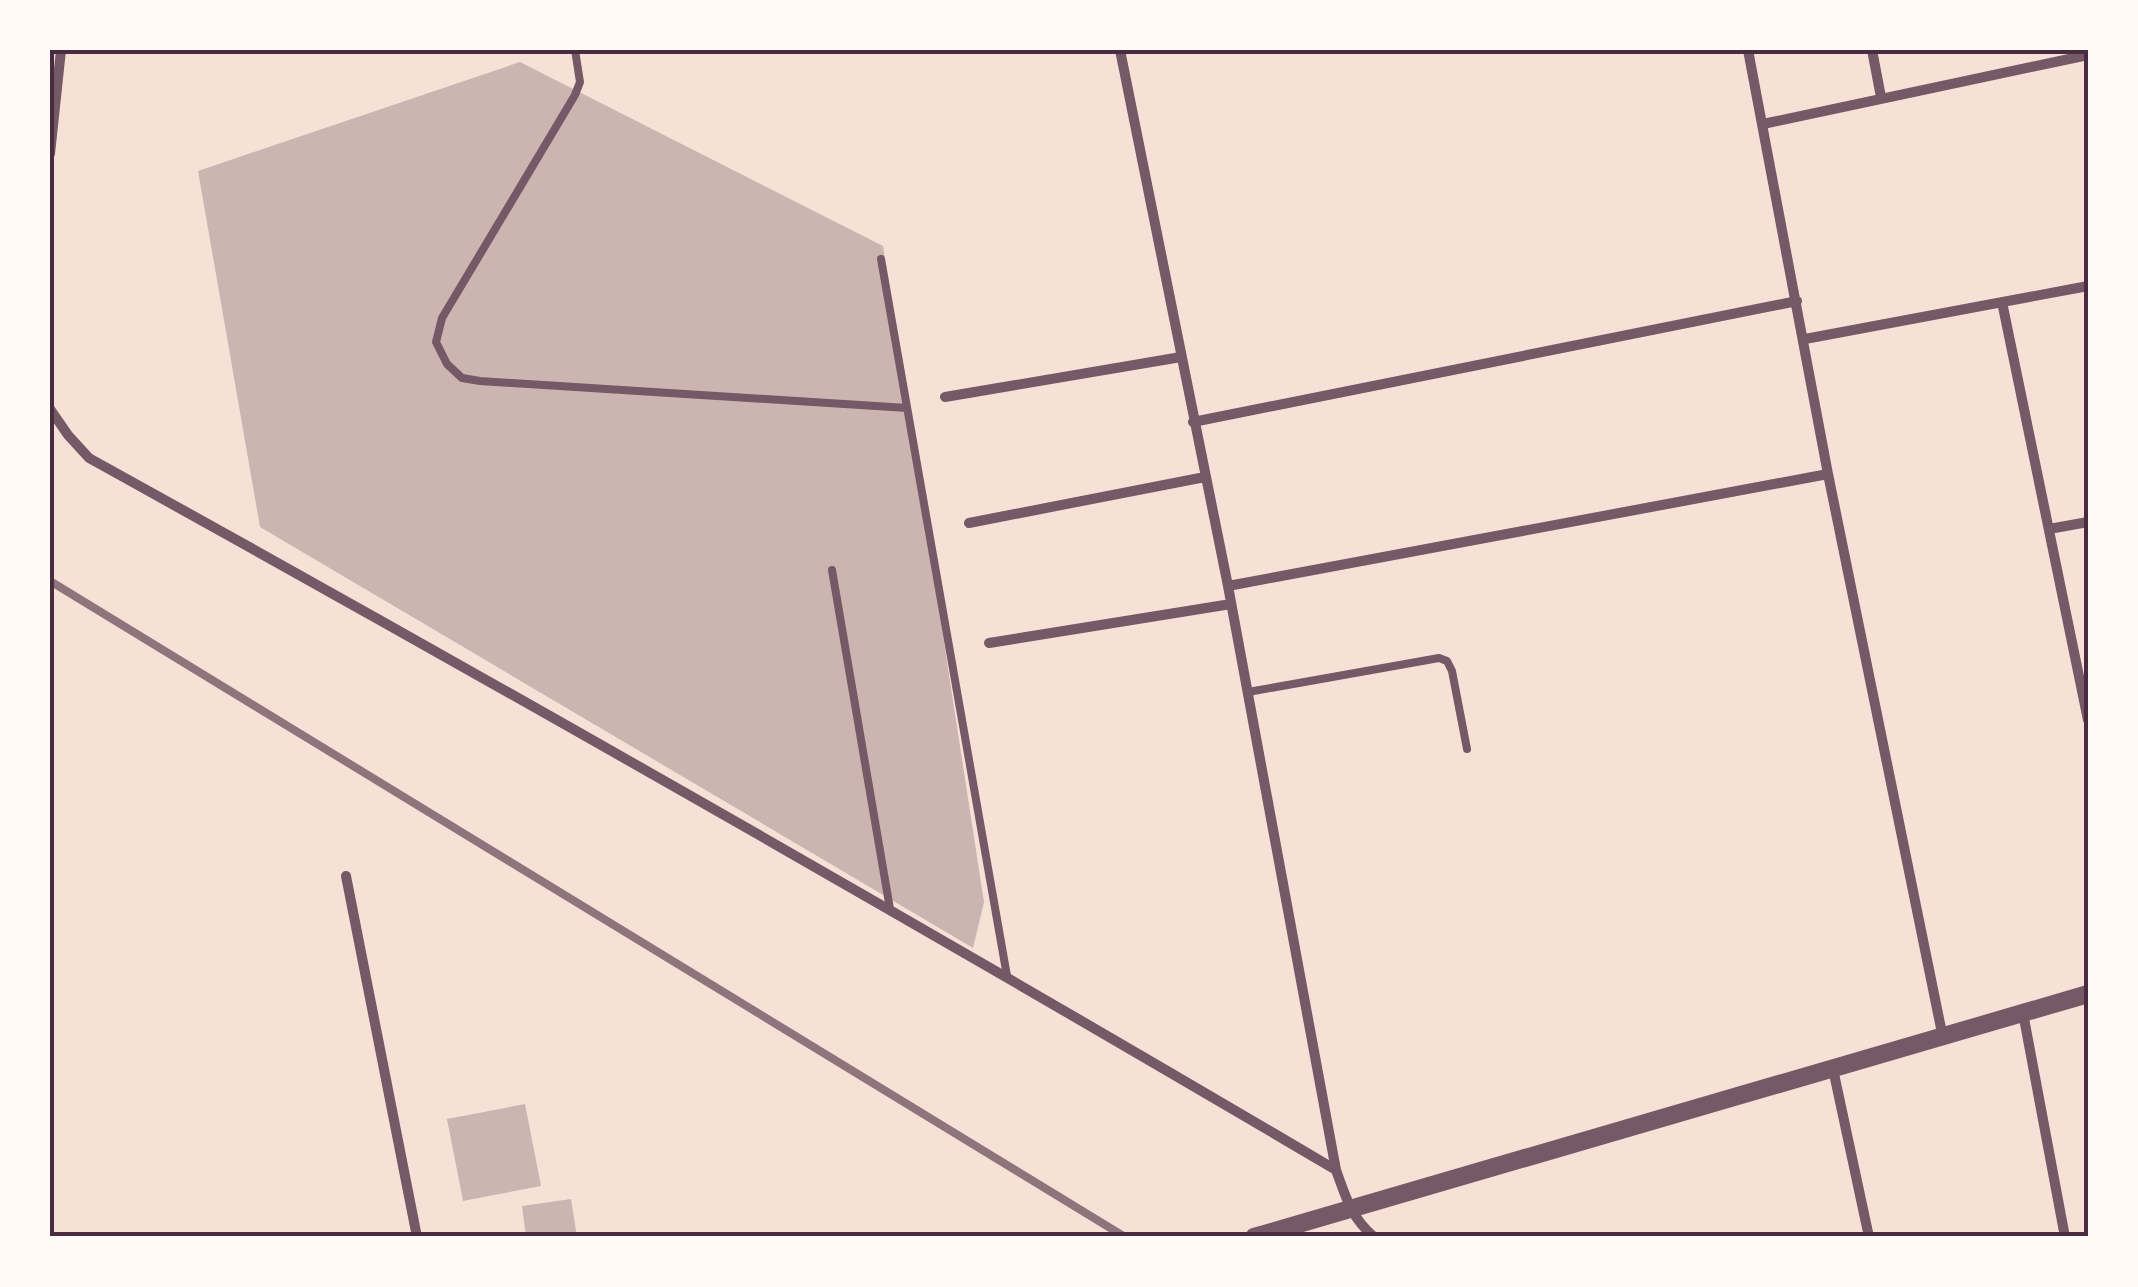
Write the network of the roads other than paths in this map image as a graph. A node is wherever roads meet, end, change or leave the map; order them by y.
1 (60, 50) edge
2 (575, 50) edge
3 (1120, 50) edge
4 (1748, 50) edge
5 (1872, 50) edge
6 (2088, 55) edge
7 (1881, 97) junction
8 (1763, 124) junction
9 (50, 154) edge
10 (881, 259) dead end
11 (2088, 286) edge
12 (1797, 301) junction
13 (2002, 302) junction
14 (1804, 339) junction
15 (1181, 357) junction
16 (944, 397) dead end
17 (907, 408) junction
18 (50, 409) edge
19 (1193, 422) junction
20 (1828, 474) junction
21 (1205, 478) junction
22 (2088, 522) edge
23 (969, 524) dead end
24 (2048, 529) junction
25 (832, 570) dead end
26 (1228, 586) junction
27 (1231, 604) junction
28 (989, 643) dead end
29 (1248, 692) junction
30 (2088, 720) edge
31 (1467, 749) dead end
32 (346, 876) dead end
33 (890, 910) junction
34 (1007, 976) junction
35 (2088, 994) edge
36 (2024, 1013) junction
37 (1943, 1038) junction
38 (1833, 1069) junction
39 (1336, 1170) junction
40 (1350, 1209) junction
41 (417, 1237) edge
42 (1254, 1237) edge
43 (1374, 1237) edge
44 (1868, 1237) edge
45 (2065, 1237) edge

1 - 9 street
2 - 17 lane
3 - 15 street
4 - 8 street
5 - 7 street
6 - 7 street
7 - 8 street
8 - 12 street
10 - 17 lane
11 - 13 street
12 - 14 street
12 - 19 street
13 - 14 street
13 - 24 street
14 - 20 street
15 - 16 street
15 - 19 street
17 - 34 lane
18 - 33 street
19 - 21 street
20 - 26 street
20 - 37 street
21 - 23 street
21 - 26 street
22 - 24 street
24 - 30 street
25 - 33 lane
26 - 27 street
27 - 28 street
27 - 29 street
29 - 31 lane
29 - 39 street
32 - 41 street
33 - 34 street
34 - 39 street
35 - 36 street
36 - 37 street
36 - 45 street
37 - 38 street
38 - 40 street
38 - 44 street
39 - 40 street
40 - 42 street
40 - 43 street

